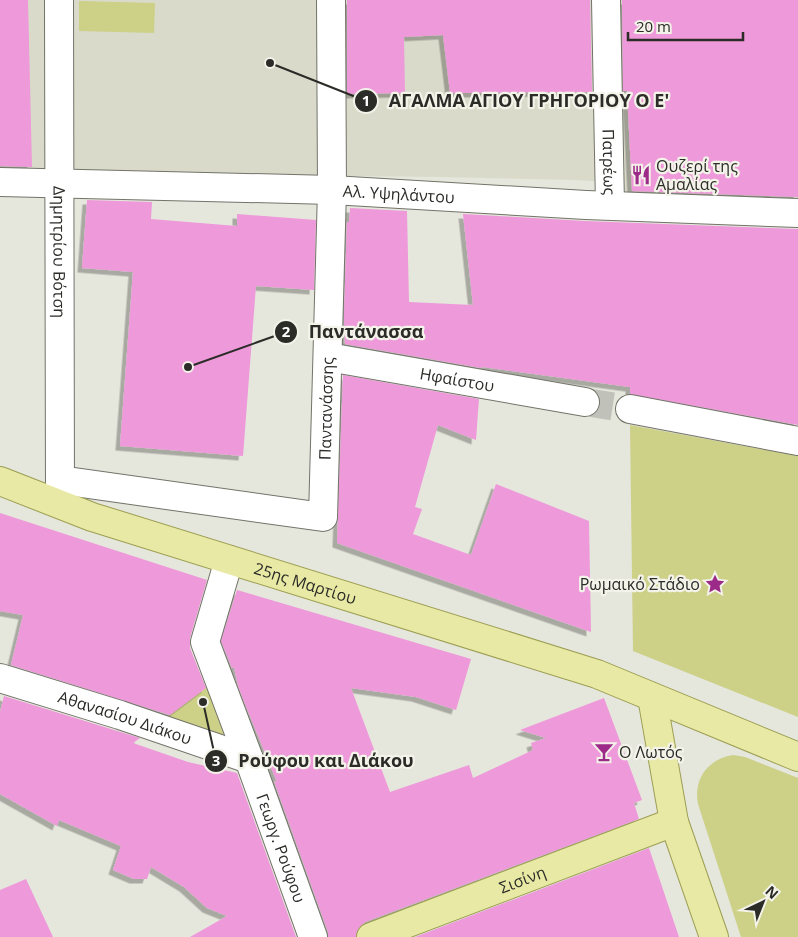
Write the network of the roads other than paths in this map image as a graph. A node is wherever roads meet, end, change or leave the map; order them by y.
1 (59, 0) edge
2 (331, 0) edge
3 (606, 0) edge
4 (0, 182) edge
5 (59, 185) junction
6 (332, 190) junction
7 (610, 205) junction
8 (798, 213) edge
9 (328, 357) junction
10 (585, 402) tunnel mouth
11 (630, 409) tunnel mouth
12 (798, 441) edge
13 (0, 481) edge
14 (60, 492) junction
15 (229, 560) junction
16 (0, 678) edge
17 (652, 697) junction
18 (798, 757) edge
19 (249, 759) junction
20 (674, 822) junction
21 (313, 937) edge
22 (371, 937) edge
23 (714, 937) edge

1 - 5 street, Δημητρίου Βότση
2 - 6 street, Παντανάσσης
3 - 7 street, Πατρέως
4 - 5 street, Αλ. Υψηλάντου
5 - 6 street, Αλ. Υψηλάντου
5 - 14 street, Δημητρίου Βότση
6 - 7 street, Αλ. Υψηλάντου
6 - 9 street, Παντανάσσης
7 - 8 street, Αλ. Υψηλάντου
9 - 10 street, Ηφαίστου
9 - 14 street, Παντανάσσης
11 - 12 street
13 - 14 main road, 25ης Μαρτίου
14 - 15 main road, 25ης Μαρτίου
15 - 17 main road, 25ης Μαρτίου
15 - 19 street, Γεωργ. Ρούφου
16 - 19 street, Αθανασίου Διάκου
17 - 18 main road, 25ης Μαρτίου
17 - 20 main road
19 - 21 street, Γεωργ. Ρούφου
20 - 22 main road, Σισίνη
20 - 23 main road

